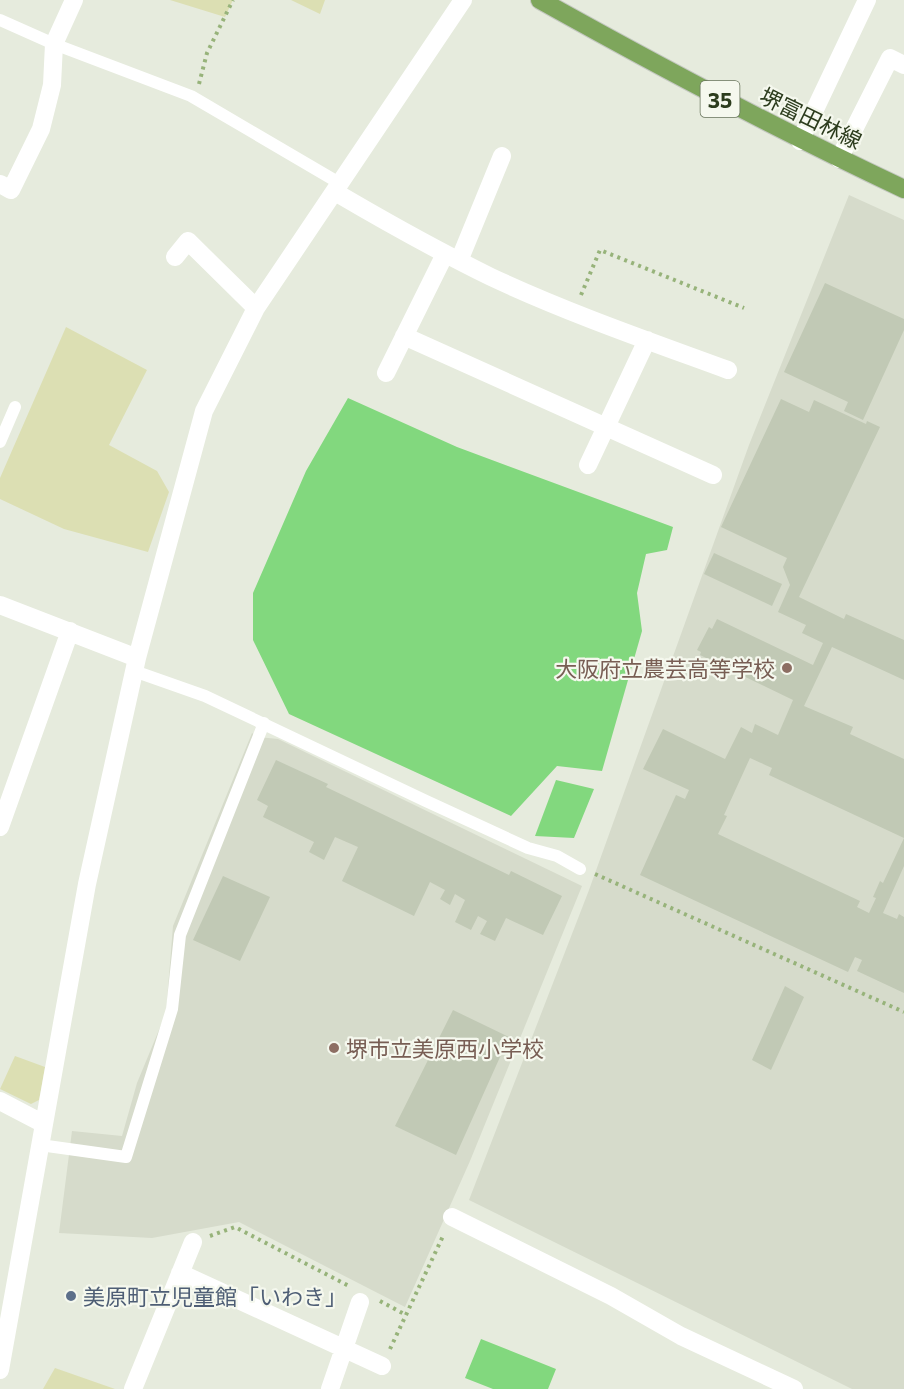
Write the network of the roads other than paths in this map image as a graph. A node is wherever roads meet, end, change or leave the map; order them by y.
1 (74, 0) edge
2 (464, 0) edge
3 (540, 0) edge
4 (867, 0) edge
5 (0, 20) edge
6 (54, 44) junction
7 (904, 65) edge
8 (800, 141) junction
9 (502, 156) dead end
10 (839, 159) junction
11 (0, 184) edge
12 (338, 188) junction
13 (904, 189) edge
14 (175, 257) dead end
15 (452, 257) junction
16 (256, 308) junction
17 (404, 336) junction
18 (647, 340) junction
19 (728, 370) dead end
20 (386, 373) dead end
21 (15, 407) dead end
22 (606, 426) junction
23 (0, 442) edge
24 (588, 465) dead end
25 (713, 475) dead end
26 (0, 605) edge
27 (70, 631) junction
28 (135, 664) junction
29 (264, 723) junction
30 (0, 827) edge
31 (580, 869) road end
32 (0, 1101) edge
33 (44, 1124) junction
34 (40, 1145) junction
35 (452, 1217) road end
36 (193, 1242) road end
37 (180, 1273) junction
38 (364, 1297) road end
39 (344, 1348) junction
40 (382, 1366) road end
41 (0, 1370) edge
42 (133, 1389) edge
43 (330, 1389) edge
44 (794, 1389) edge

1 - 6 street
2 - 12 street
3 - 8 main road, 堺富田林線 / 35
4 - 8 street
5 - 6 lane
6 - 11 street
6 - 12 lane
7 - 10 street
8 - 10 main road, 堺富田林線 / 35
9 - 15 street
10 - 13 main road, 堺富田林線 / 35
12 - 15 street
12 - 16 street
14 - 16 street
15 - 17 street
15 - 18 street
16 - 28 street
17 - 20 street
17 - 22 street
18 - 19 street
18 - 22 street
21 - 23 lane
22 - 24 street
22 - 25 street
26 - 27 street
27 - 28 street
27 - 30 street
28 - 29 lane
28 - 33 street
29 - 31 lane
29 - 34 lane
32 - 33 street
33 - 34 street
34 - 41 street
35 - 44 street
36 - 37 street
37 - 39 street
37 - 42 street
38 - 39 street
39 - 40 street
39 - 43 street

